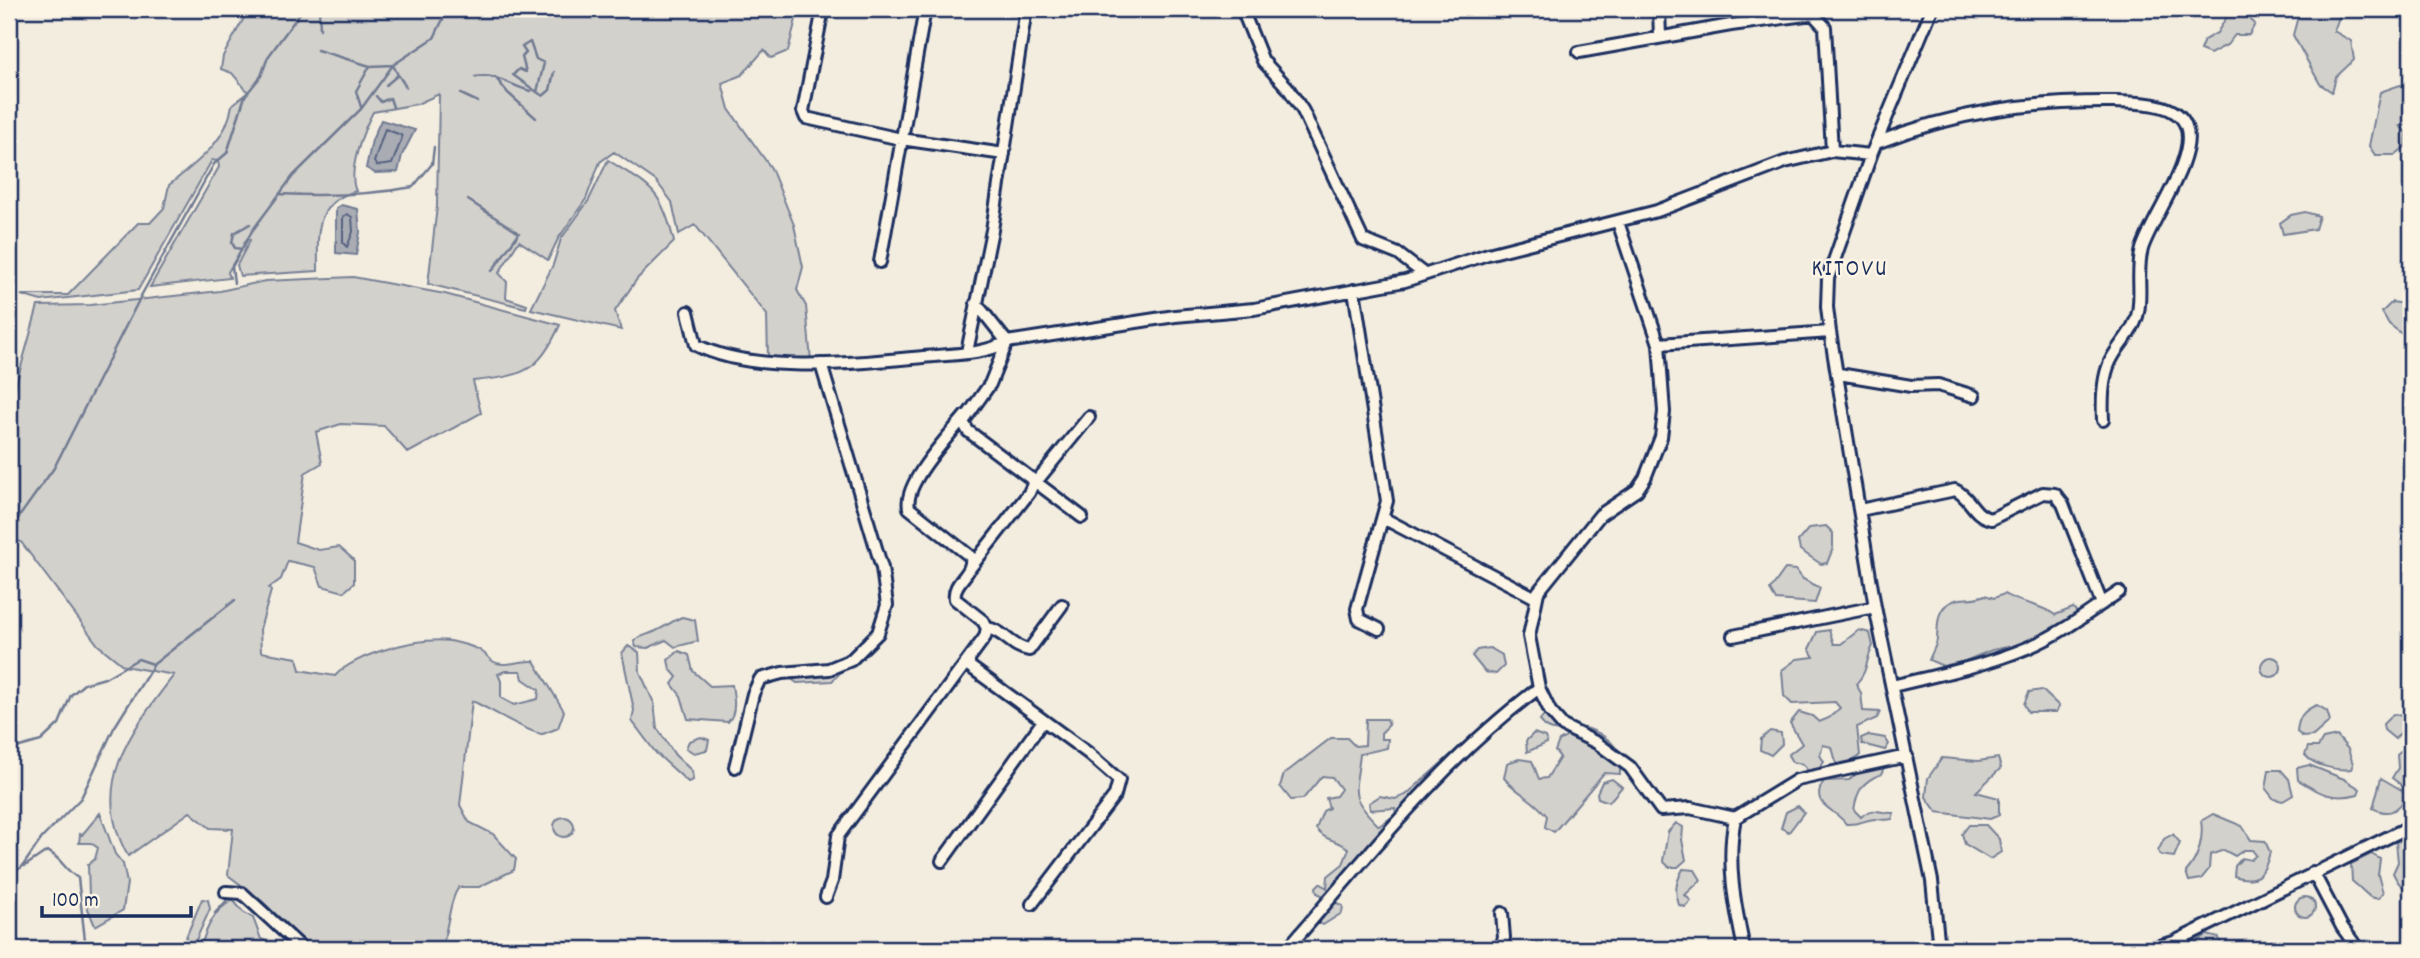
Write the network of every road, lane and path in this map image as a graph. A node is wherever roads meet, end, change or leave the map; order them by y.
1 (823, 9) edge
2 (925, 9) edge
3 (1026, 9) edge
4 (1242, 9) edge
5 (1660, 9) edge
6 (1932, 9) edge
7 (1758, 15) edge
8 (1660, 37) junction
9 (1579, 52) dead end
10 (901, 139) junction
11 (1876, 143) junction
12 (1832, 151) junction
13 (1004, 154) junction
14 (1871, 155) junction
15 (1618, 222) junction
16 (880, 262) dead end
17 (1424, 274) junction
18 (1354, 290) junction
19 (976, 303) junction
20 (688, 312) dead end
21 (1830, 331) junction
22 (1007, 342) junction
23 (1659, 344) junction
24 (967, 352) junction
25 (821, 365) junction
26 (1839, 374) junction
27 (1974, 396) dead end
28 (965, 416) junction
29 (1089, 416) dead end
30 (2103, 420) dead end
31 (1034, 480) junction
32 (1860, 510) junction
33 (1082, 517) dead end
34 (1383, 519) junction
35 (970, 569) junction
36 (2119, 592) dead end
37 (1536, 598) junction
38 (2102, 604) junction
39 (1062, 605) dead end
40 (1875, 607) junction
41 (987, 628) junction
42 (1379, 629) dead end
43 (1732, 636) dead end
44 (969, 659) junction
45 (1892, 686) junction
46 (1539, 688) junction
47 (1043, 721) junction
48 (1907, 756) junction
49 (735, 767) dead end
50 (1735, 818) junction
51 (2411, 826) edge
52 (942, 861) dead end
53 (2313, 872) junction
54 (226, 892) dead end
55 (826, 897) dead end
56 (1032, 904) dead end
57 (1502, 913) dead end
58 (303, 949) edge
59 (1287, 949) edge
60 (1500, 949) edge
61 (1744, 949) edge
62 (1939, 949) edge
63 (2148, 949) edge
64 (2358, 949) edge

1 - 10 street
2 - 10 street
3 - 13 street
4 - 17 street
5 - 8 street
6 - 11 street
7 - 8 street
7 - 12 street
8 - 9 street
10 - 13 street
10 - 16 street
11 - 14 street
11 - 30 street
12 - 14 street
12 - 15 street
13 - 19 street
14 - 21 street
15 - 17 street
15 - 23 street
17 - 18 street
18 - 22 street
18 - 34 street
19 - 22 street
19 - 24 street
20 - 25 street
21 - 23 street
21 - 26 street
22 - 24 street
22 - 28 street
23 - 37 street
24 - 25 street
25 - 49 street
26 - 27 street
26 - 32 street
28 - 31 street
28 - 35 street
29 - 31 street
31 - 33 street
31 - 35 street
32 - 38 street
32 - 40 street
34 - 37 street
34 - 42 street
35 - 41 street
36 - 38 street
37 - 46 street
38 - 45 street
39 - 41 street
40 - 43 street
40 - 45 street
41 - 44 street
44 - 47 street
44 - 55 street
45 - 48 street
46 - 50 street
46 - 59 street
47 - 52 street
47 - 56 street
48 - 50 street
48 - 62 street
50 - 61 street
51 - 53 street
53 - 63 street
53 - 64 street
54 - 58 street
57 - 60 street

